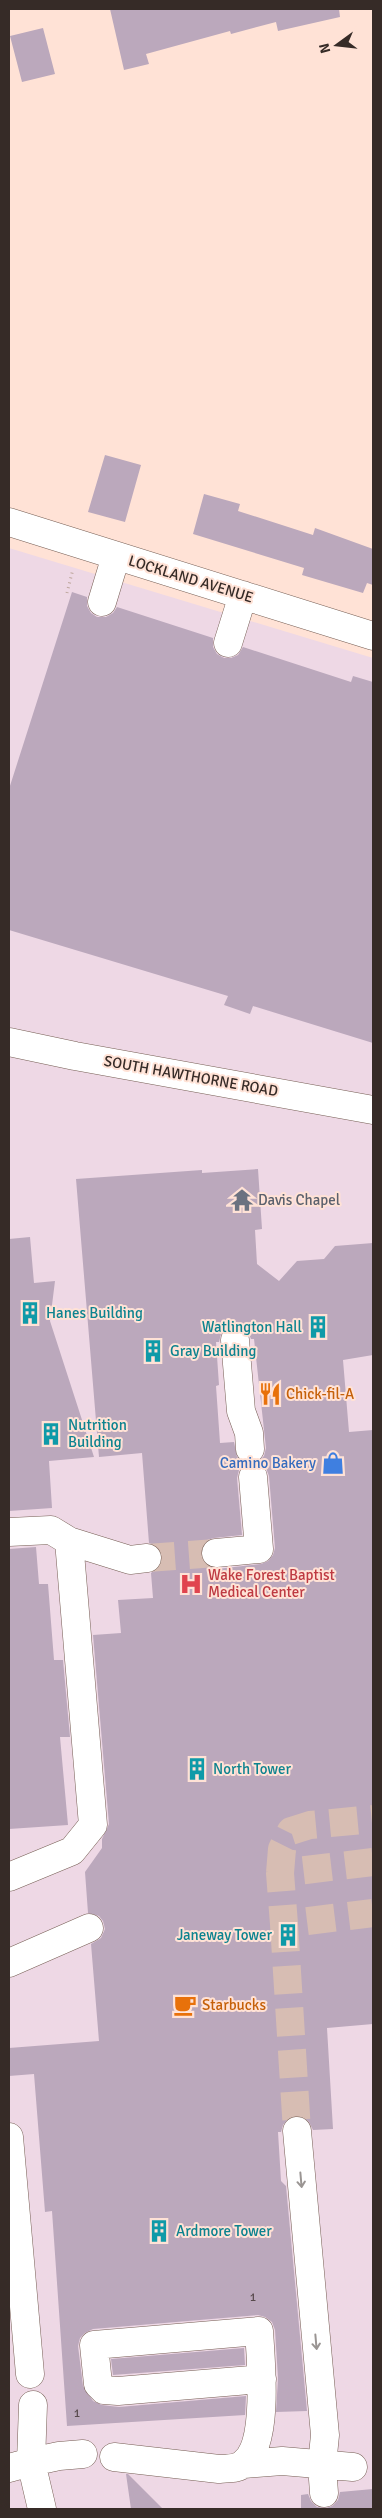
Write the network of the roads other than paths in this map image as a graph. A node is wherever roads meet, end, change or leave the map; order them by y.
1 (9, 522) edge
2 (116, 556) junction
3 (244, 595) junction
4 (102, 602) dead end
5 (373, 636) edge
6 (228, 642) dead end
7 (9, 1042) edge
8 (373, 1110) edge
9 (235, 1340) dead end
10 (250, 1448) dead end
11 (253, 1477) dead end
12 (9, 1532) edge
13 (69, 1541) junction
14 (216, 1552) tunnel mouth
15 (147, 1558) tunnel mouth
16 (9, 1877) edge
17 (89, 1928) dead end
18 (9, 1964) edge
19 (296, 2131) tunnel mouth
20 (9, 2137) edge
21 (30, 2374) dead end
22 (262, 2379) junction
23 (33, 2405) dead end
24 (83, 2454) dead end
25 (114, 2457) dead end
26 (244, 2464) junction
27 (20, 2465) edge
28 (322, 2465) junction
29 (366, 2467) edge
30 (324, 2493) dead end
31 (42, 2509) edge

1 - 2 street, LOCKLAND AVENUE
2 - 3 street, LOCKLAND AVENUE
2 - 4 street
3 - 5 street, LOCKLAND AVENUE
3 - 6 street
7 - 8 street, SOUTH HAWTHORNE ROAD
9 - 10 street
11 - 14 street
12 - 13 street
13 - 15 street
13 - 16 street
17 - 18 street
19 -> 28 street
20 - 21 street
22 - 22 street
22 - 26 street
23 - 27 street
24 - 27 street
25 - 26 street
26 - 28 street
27 - 31 street
28 - 29 street
28 - 30 street

